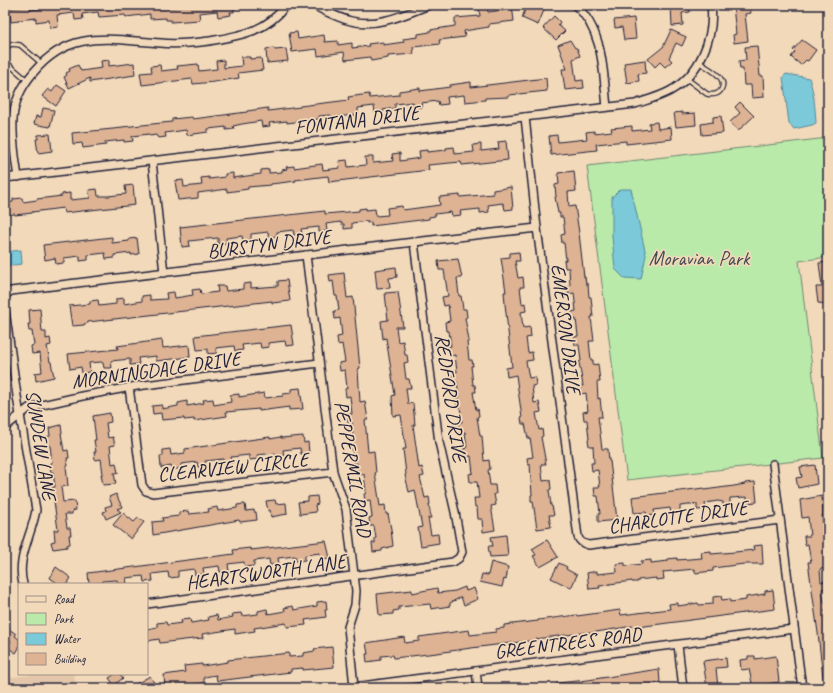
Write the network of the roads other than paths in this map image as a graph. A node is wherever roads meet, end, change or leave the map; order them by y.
1 (286, 5) edge
2 (313, 5) edge
3 (430, 5) edge
4 (711, 5) edge
5 (578, 6) edge
6 (5, 49) edge
7 (5, 61) edge
8 (699, 62) junction
9 (41, 63) junction
10 (687, 78) junction
11 (27, 80) junction
12 (607, 107) junction
13 (525, 117) junction
14 (152, 161) junction
15 (18, 177) junction
16 (5, 178) edge
17 (537, 228) junction
18 (414, 242) junction
19 (306, 255) junction
20 (164, 273) junction
21 (5, 294) edge
22 (5, 310) edge
23 (319, 363) junction
24 (129, 388) junction
25 (20, 415) junction
26 (5, 427) edge
27 (772, 464) dead end
28 (333, 472) junction
29 (780, 520) junction
30 (582, 543) joint
31 (459, 558) joint
32 (354, 576) junction
33 (23, 583) edge
34 (148, 604) edge
35 (794, 629) junction
36 (678, 645) junction
37 (476, 671) junction
38 (378, 686) edge
39 (354, 687) junction
40 (346, 688) edge
41 (478, 688) edge
42 (683, 688) edge
43 (802, 688) edge

1 - 9 street
2 - 3 street
4 - 8 street, FONTANA DRIVE
5 - 12 street
6 - 9 lane
7 - 11 lane
8 - 10 street, FONTANA DRIVE
8 - 10 lane
9 - 11 street
10 - 12 street, FONTANA DRIVE
11 - 15 street
12 - 13 street, FONTANA DRIVE
13 - 14 street, FONTANA DRIVE
13 - 17 street, EMERSON DRIVE
14 - 15 street, FONTANA DRIVE
14 - 20 street
15 - 16 street, FONTANA DRIVE
17 - 18 street, BURSTYN DRIVE
17 - 30 street, EMERSON DRIVE
18 - 19 street, BURSTYN DRIVE
18 - 31 street, REDFORD DRIVE
19 - 20 street, BURSTYN DRIVE
19 - 23 street, PEPPERMIL ROAD
20 - 21 street, BURSTYN DRIVE
22 - 25 street, SUNDEW LANE
23 - 24 street, MORNINGDALE DRIVE
23 - 28 street, PEPPERMIL ROAD
24 - 25 street, MORNINGDALE DRIVE
24 - 28 street, CLEARVIEW CIRCLE
25 - 26 street, MORNINGDALE DRIVE
25 - 33 street, SUNDEW LANE
27 - 29 street
28 - 32 street, PEPPERMIL ROAD
29 - 30 street, CHARLOTTE DRIVE
29 - 35 street
31 - 32 street, HEARTSWORTH LANE
32 - 34 street, HEARTSWORTH LANE
32 - 39 street, PEPPERMIL ROAD
35 - 36 street, GREENTREES ROAD
35 - 43 street
36 - 37 street, GREENTREES ROAD
36 - 42 street
37 - 38 street, GREENTREES ROAD
37 - 41 street
38 - 39 street, GREENTREES ROAD
39 - 40 street, GREENTREES ROAD

